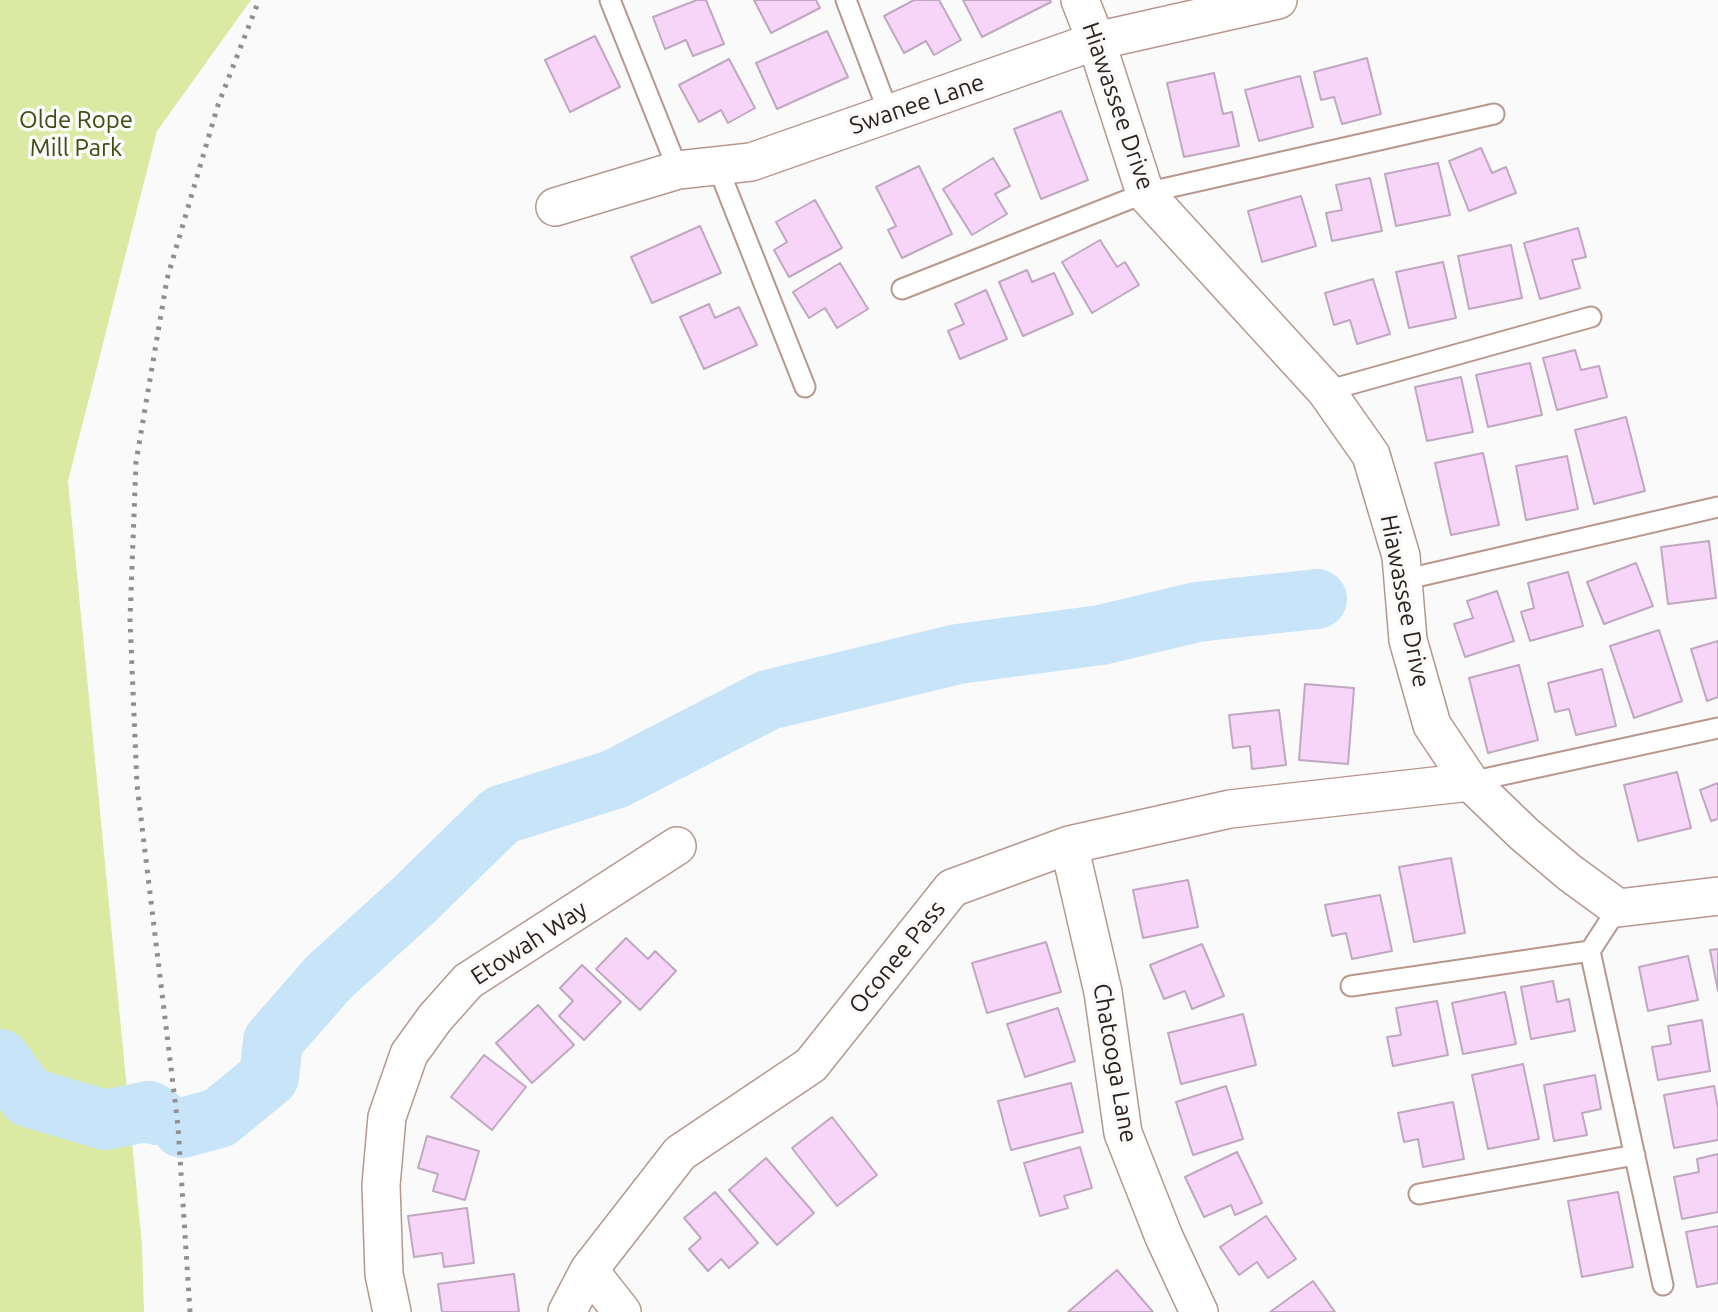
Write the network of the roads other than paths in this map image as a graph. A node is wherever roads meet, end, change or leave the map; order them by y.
1 (610, 0) edge
2 (846, 0) edge
3 (1080, 0) edge
4 (1278, 0) edge
5 (1096, 41) junction
6 (889, 114) junction
7 (1494, 114) dead end
8 (717, 166) junction
9 (678, 170) junction
10 (1145, 193) junction
11 (555, 206) dead end
12 (902, 289) dead end
13 (1591, 317) dead end
14 (805, 387) dead end
15 (1326, 391) junction
16 (1718, 507) edge
17 (1404, 580) junction
18 (1718, 727) edge
19 (1470, 782) junction
20 (1069, 845) junction
21 (677, 846) dead end
22 (1718, 896) edge
23 (1618, 908) junction
24 (1590, 951) junction
25 (1351, 986) dead end
26 (1634, 1155) junction
27 (1419, 1194) dead end
28 (589, 1270) junction
29 (1663, 1285) dead end
30 (392, 1312) edge
31 (567, 1312) edge
32 (622, 1312) edge
33 (1199, 1312) edge

1 - 9 lane
2 - 6 lane
3 - 5 street, Hiawassee Drive
4 - 5 street, Swanee Lane
5 - 6 street, Swanee Lane
5 - 10 street, Hiawassee Drive
6 - 8 street, Swanee Lane
7 - 10 lane
8 - 9 street, Swanee Lane
8 - 14 lane
9 - 11 street, Swanee Lane
10 - 12 lane
10 - 15 street, Hiawassee Drive
13 - 15 lane
15 - 17 street, Hiawassee Drive
16 - 17 lane
17 - 19 street, Hiawassee Drive
18 - 19 lane
19 - 20 street, Oconee Pass
19 - 23 street, Hiawassee Drive
20 - 28 street, Oconee Pass
20 - 33 street, Chatooga Lane
21 - 30 street, Etowah Way
22 - 23 street
23 - 24 lane
24 - 25 lane
24 - 26 lane
26 - 27 lane
26 - 29 lane
28 - 31 street, Oconee Pass
28 - 32 street

